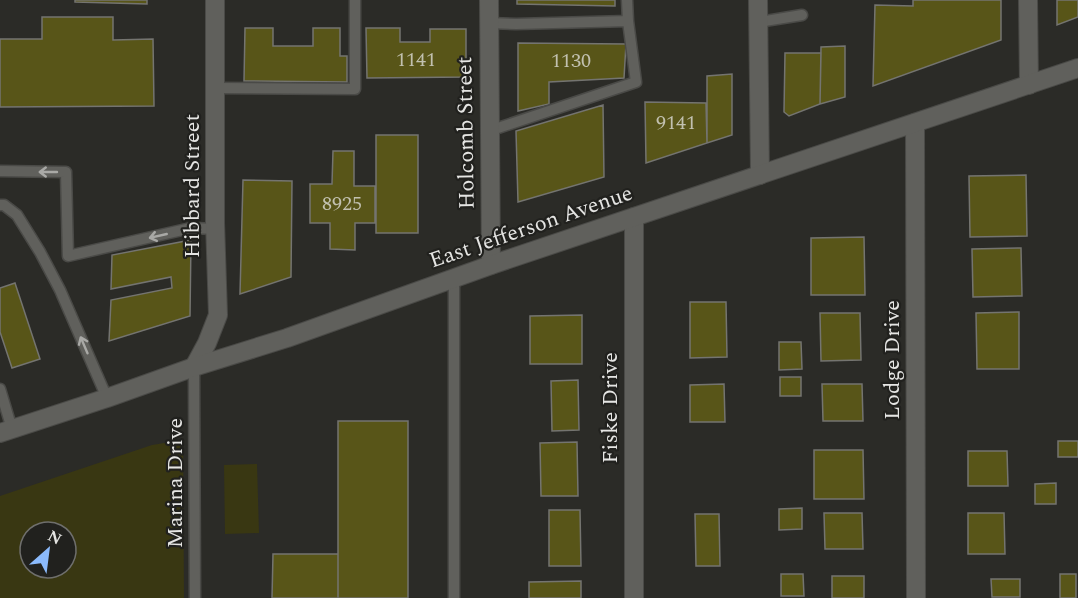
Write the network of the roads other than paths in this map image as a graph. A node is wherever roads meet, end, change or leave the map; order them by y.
1 (215, 0) edge
2 (355, 0) edge
3 (489, 0) edge
4 (627, 0) edge
5 (758, 0) edge
6 (1028, 0) edge
7 (802, 15) dead end
8 (628, 21) junction
9 (759, 22) junction
10 (489, 23) junction
11 (1078, 68) edge
12 (1029, 85) junction
13 (215, 88) junction
14 (915, 123) junction
15 (489, 131) junction
16 (0, 171) edge
17 (760, 175) junction
18 (0, 205) edge
19 (634, 217) junction
20 (216, 229) junction
21 (492, 265) junction
22 (454, 279) junction
23 (194, 367) junction
24 (0, 389) edge
25 (107, 398) junction
26 (6, 431) edge
27 (195, 598) edge
28 (454, 598) edge
29 (634, 598) edge
30 (916, 598) edge

1 - 13 street, Hibbard Street
2 - 13 lane
3 - 10 street, Holcomb Street
4 - 8 lane
5 - 9 street
6 - 12 street
7 - 9 lane
8 - 10 lane
8 - 15 lane
9 - 17 street
10 - 15 street, Holcomb Street
11 - 12 street, East Jefferson Avenue
12 - 14 street, East Jefferson Avenue
13 - 20 street, Hibbard Street
14 - 17 street, East Jefferson Avenue
14 - 30 street, Lodge Drive
15 - 21 street, Holcomb Street
20 -> 16 lane
17 - 19 street, East Jefferson Avenue
25 -> 18 lane
19 - 21 street, East Jefferson Avenue
19 - 29 street, Fiske Drive
20 - 23 street, Hibbard Street
21 - 22 street, East Jefferson Avenue
22 - 23 street, East Jefferson Avenue
22 - 28 lane
23 - 25 street, East Jefferson Avenue
23 - 27 lane, Marina Drive
24 - 26 lane
25 - 26 street, East Jefferson Avenue

